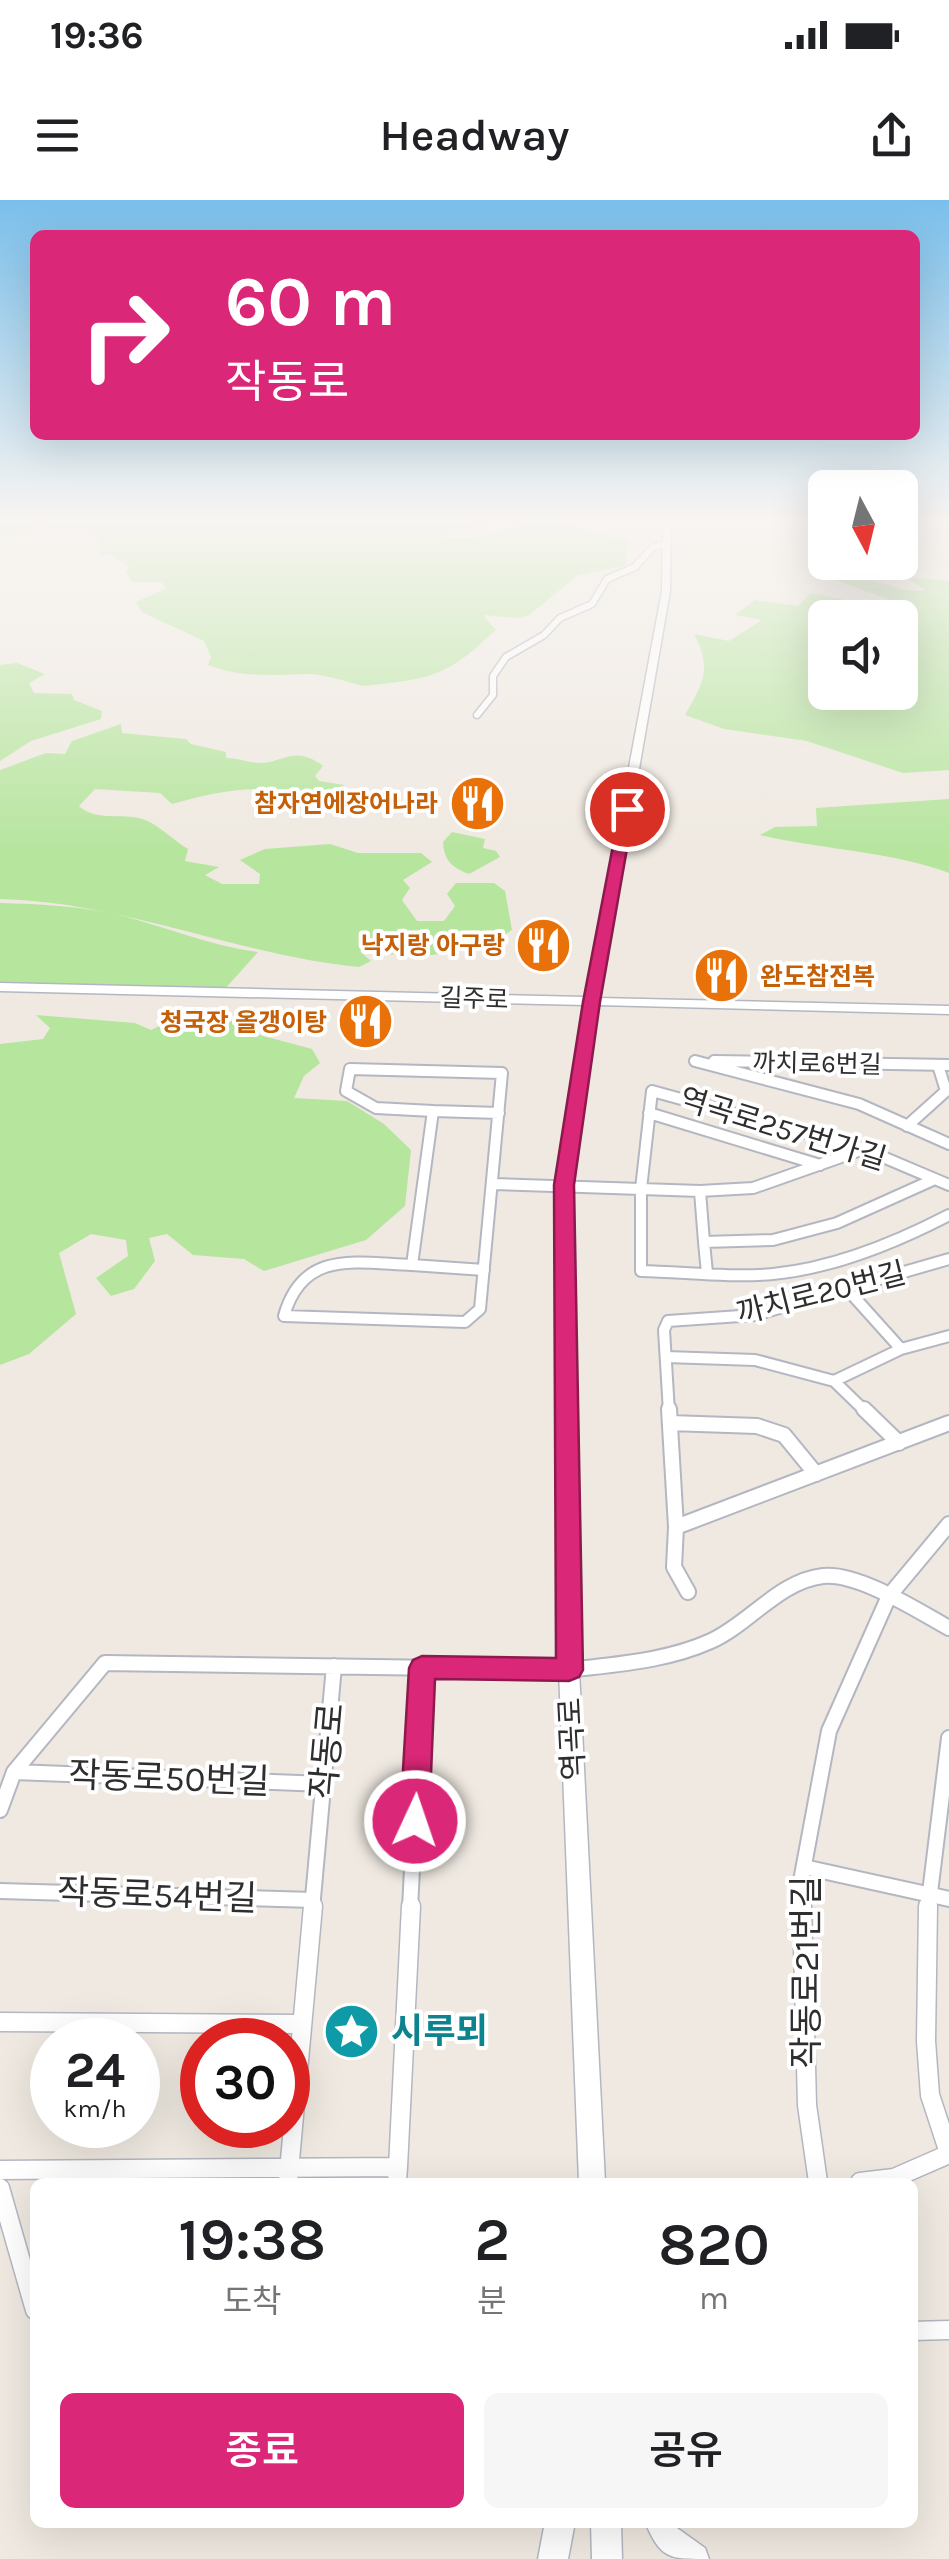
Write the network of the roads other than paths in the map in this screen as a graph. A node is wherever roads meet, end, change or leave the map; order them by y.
1 (546, 633) edge
2 (658, 633) edge
3 (477, 715) dead end
4 (0, 987) edge
5 (592, 1002) junction
6 (949, 1010) edge
7 (944, 1065) edge
8 (433, 1111) junction
9 (499, 1114) junction
10 (650, 1114) junction
11 (907, 1126) junction
12 (949, 1144) edge
13 (864, 1149) junction
14 (820, 1165) junction
15 (934, 1179) junction
16 (494, 1184) junction
17 (564, 1185) junction
18 (949, 1186) edge
19 (640, 1189) junction
20 (700, 1191) junction
21 (949, 1215) edge
22 (704, 1242) junction
23 (949, 1259) edge
24 (412, 1266) junction
25 (484, 1270) junction
26 (706, 1273) junction
27 (848, 1288) junction
28 (949, 1336) edge
29 (901, 1349) junction
30 (666, 1357) junction
31 (834, 1380) junction
32 (670, 1423) junction
33 (949, 1424) edge
34 (899, 1442) junction
35 (816, 1474) junction
36 (949, 1524) edge
37 (676, 1527) junction
38 (688, 1592) dead end
39 (889, 1596) junction
40 (949, 1628) edge
41 (334, 1666) junction
42 (422, 1668) junction
43 (569, 1670) junction
44 (949, 1738) edge
45 (14, 1772) junction
46 (324, 1784) junction
47 (0, 1810) edge
48 (804, 1867) junction
49 (0, 1891) edge
50 (928, 1892) junction
51 (949, 1898) edge
52 (313, 1900) junction
53 (303, 2018) edge
54 (0, 2022) edge
55 (180, 2023) edge
56 (291, 2148) edge
57 (949, 2154) edge
58 (0, 2170) edge
59 (288, 2175) edge
60 (398, 2175) edge
61 (592, 2178) edge
62 (817, 2178) edge
63 (894, 2178) edge
64 (0, 2188) edge
65 (30, 2293) edge
66 (949, 2330) edge
67 (918, 2331) edge
68 (559, 2528) edge
69 (606, 2528) edge
70 (662, 2528) edge
71 (553, 2559) edge
72 (607, 2559) edge
73 (694, 2559) edge

1 - 3 street
2 - 5 street, 역곡로
4 - 5 street, 길주로
5 - 6 street, 길주로
5 - 17 street, 역곡로
7 - 11 street, 까치로6번길
7 - 11 street, 까치로6번길
8 - 9 street
8 - 9 street
8 - 24 street
9 - 16 street
10 - 13 street, 역곡로257번가길
10 - 14 street
10 - 19 street, 역곡로257번가길
11 - 12 street
13 - 14 street
13 - 15 street, 역곡로257번가길
14 - 20 street
15 - 18 street, 역곡로257번가길
15 - 22 street
16 - 17 street
16 - 25 street
17 - 19 street
17 - 43 street, 역곡로
19 - 20 street
19 - 26 street, 역곡로257번가길
20 - 22 street
21 - 26 street
22 - 26 street
23 - 27 street, 까치로20번길
24 - 25 street
24 - 25 street
27 - 29 street
27 - 30 street, 까치로20번길
28 - 29 street
29 - 31 street
30 - 31 street, 까치로20번길
30 - 32 street, 까치로20번길
31 - 34 street, 까치로20번길
32 - 35 street
32 - 37 street, 까치로20번길
33 - 34 street
34 - 35 street
35 - 37 street
36 - 39 street, 작동로21번길
37 - 38 street, 까치로20번길
39 - 40 street, 작동로
39 - 43 street, 작동로
39 - 48 street, 작동로21번길
41 - 42 street, 작동로
41 - 45 street
41 - 46 street, 작동로
42 - 43 street, 작동로
42 - 60 street
43 - 61 street, 역곡로
44 - 50 street
45 - 46 street, 작동로50번길
45 - 47 street
46 - 52 street, 작동로
48 - 50 street
48 - 62 street, 작동로21번길
49 - 52 street, 작동로54번길
50 - 51 street
50 - 57 street
52 - 53 street, 작동로
54 - 55 street
56 - 59 street, 작동로
57 - 63 street
58 - 59 street
59 - 60 street
64 - 65 street
66 - 67 street
68 - 71 street
69 - 72 street
70 - 73 street

